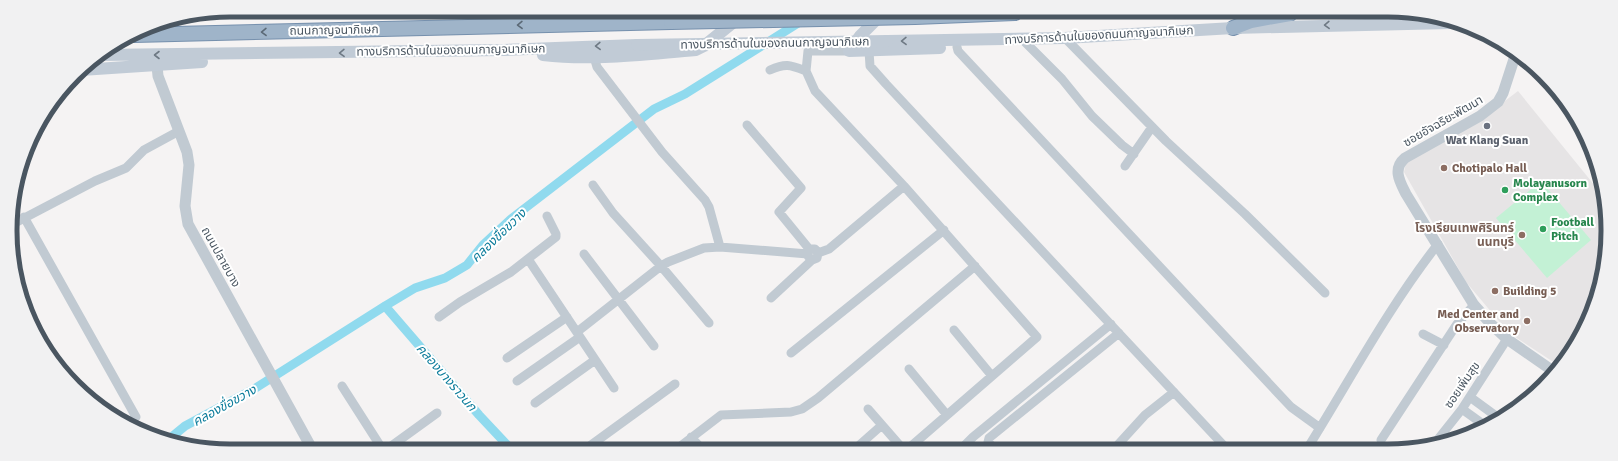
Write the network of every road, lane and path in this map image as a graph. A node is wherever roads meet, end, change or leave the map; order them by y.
1 (740, 17) edge
2 (878, 17) edge
3 (915, 17) edge
4 (1273, 17) edge
5 (1436, 22) edge
6 (1233, 28) junction
7 (145, 35) edge
8 (1045, 38) junction
9 (1065, 38) junction
10 (1024, 41) junction
11 (957, 47) junction
12 (504, 50) junction
13 (849, 51) junction
14 (869, 51) junction
15 (238, 54) junction
16 (109, 55) edge
17 (108, 56) edge
18 (594, 57) junction
19 (1514, 59) edge
20 (141, 66) junction
21 (157, 66) junction
22 (114, 68) junction
23 (91, 69) edge
24 (770, 70) dead end
25 (806, 72) junction
26 (85, 75) edge
27 (747, 125) dead end
28 (1152, 128) junction
29 (179, 131) junction
30 (1134, 154) junction
31 (1125, 166) dead end
32 (593, 185) dead end
33 (904, 186) junction
34 (547, 216) dead end
35 (24, 217) junction
36 (17, 221) edge
37 (944, 230) junction
38 (1438, 244) junction
39 (720, 247) junction
40 (584, 254) dead end
41 (812, 254) junction
42 (528, 259) junction
43 (661, 266) junction
44 (975, 266) junction
45 (1325, 293) dead end
46 (771, 298) dead end
47 (618, 299) junction
48 (1474, 305) junction
49 (439, 317) dead end
50 (567, 317) junction
51 (709, 323) dead end
52 (1111, 324) junction
53 (954, 330) dead end
54 (1119, 333) junction
55 (578, 334) junction
56 (1423, 334) dead end
57 (1507, 339) junction
58 (1444, 345) junction
59 (654, 346) dead end
60 (791, 353) dead end
61 (507, 358) dead end
62 (595, 360) junction
63 (1550, 368) edge
64 (910, 369) dead end
65 (992, 376) junction
66 (517, 381) dead end
67 (675, 384) dead end
68 (342, 386) dead end
69 (614, 388) dead end
70 (1174, 392) junction
71 (1470, 397) junction
72 (535, 403) dead end
73 (868, 408) dead end
74 (1462, 409) junction
75 (437, 413) dead end
76 (1495, 414) edge
77 (947, 415) junction
78 (136, 417) dead end
79 (1481, 423) edge
80 (882, 425) junction
81 (1320, 428) junction
82 (691, 437) junction
83 (1439, 438) edge
84 (1381, 440) dead end
85 (310, 444) edge
86 (379, 444) edge
87 (394, 444) edge
88 (592, 444) edge
89 (683, 444) edge
90 (697, 444) edge
91 (861, 444) edge
92 (899, 444) edge
93 (914, 444) edge
94 (966, 444) edge
95 (990, 444) edge
96 (1119, 444) edge
97 (1223, 444) edge
98 (1310, 444) edge

1 - 18 main road
2 - 13 main road
3 -> 7 highway, ถนนกาญจนาภิเษก, bridge
4 - 6 highway
5 -> 6 main road, ทางบริการด้านในของถนนกาญจนาภิเษก
6 - 9 main road, ทางบริการด้านในของถนนกาญจนาภิเษก
8 - 9 main road, ทางบริการด้านในของถนนกาญจนาภิเษก
8 - 10 main road
8 -> 12 main road, ทางบริการด้านในของถนนกาญจนาภิเษก, bridge
9 - 28 street
10 - 11 main road
10 - 30 street
11 - 14 main road
11 - 81 street
12 -> 15 main road, ทางบริการด้านในของถนนกาญจนาภิเษก
12 - 18 main road
13 - 14 main road
13 - 25 street
14 - 52 street
15 -> 16 main road, ทางบริการด้านในของถนนกาญจนาภิเษก
15 - 21 main road
17 - 20 main road
18 - 39 street
19 - 38 street, ซอยอัจฉริยะพัฒนา
20 - 21 main road
20 - 22 main road
21 - 29 street, ถนนปลายบาง
22 - 23 main road
22 - 26 main road
24 - 25 street
25 - 33 street
27 - 41 street
28 - 30 street
28 - 45 street
29 - 35 street
29 - 85 street, ถนนปลายบาง
30 - 31 street
32 - 43 street
33 - 37 street
33 - 41 street
34 - 42 street
35 - 36 street
35 - 78 street
37 - 44 street
37 - 60 street
38 - 48 street, ซอยอัจฉริยะพัฒนา
38 - 81 street
39 - 41 street
39 - 43 street
40 - 47 street
41 - 46 street
42 - 49 street
42 - 50 street
43 - 47 street
43 - 51 street
44 - 65 street
44 - 82 street
47 - 55 street
47 - 59 street
48 - 57 street, ซอยอัจฉริยะพัฒนา
48 - 58 street
50 - 55 street
50 - 61 street
52 - 54 street
52 - 94 street
53 - 65 street
54 - 70 street
54 - 95 street
55 - 62 street
55 - 66 street
56 - 58 street
57 - 63 street, ซอยอัจฉริยะพัฒนา
57 - 71 street, ซอยเพิ่มสุข
58 - 84 street
62 - 69 street
62 - 72 street
64 - 77 street
65 - 77 street
67 - 88 street
68 - 86 street
70 - 96 street
70 - 97 street
71 - 74 street, ซอยเพิ่มสุข
71 - 76 street
73 - 80 street
74 - 79 street
74 - 83 street, ซอยเพิ่มสุข
75 - 87 street
77 - 93 street
80 - 91 street
80 - 92 street
81 - 98 street
82 - 89 street
82 - 90 street

